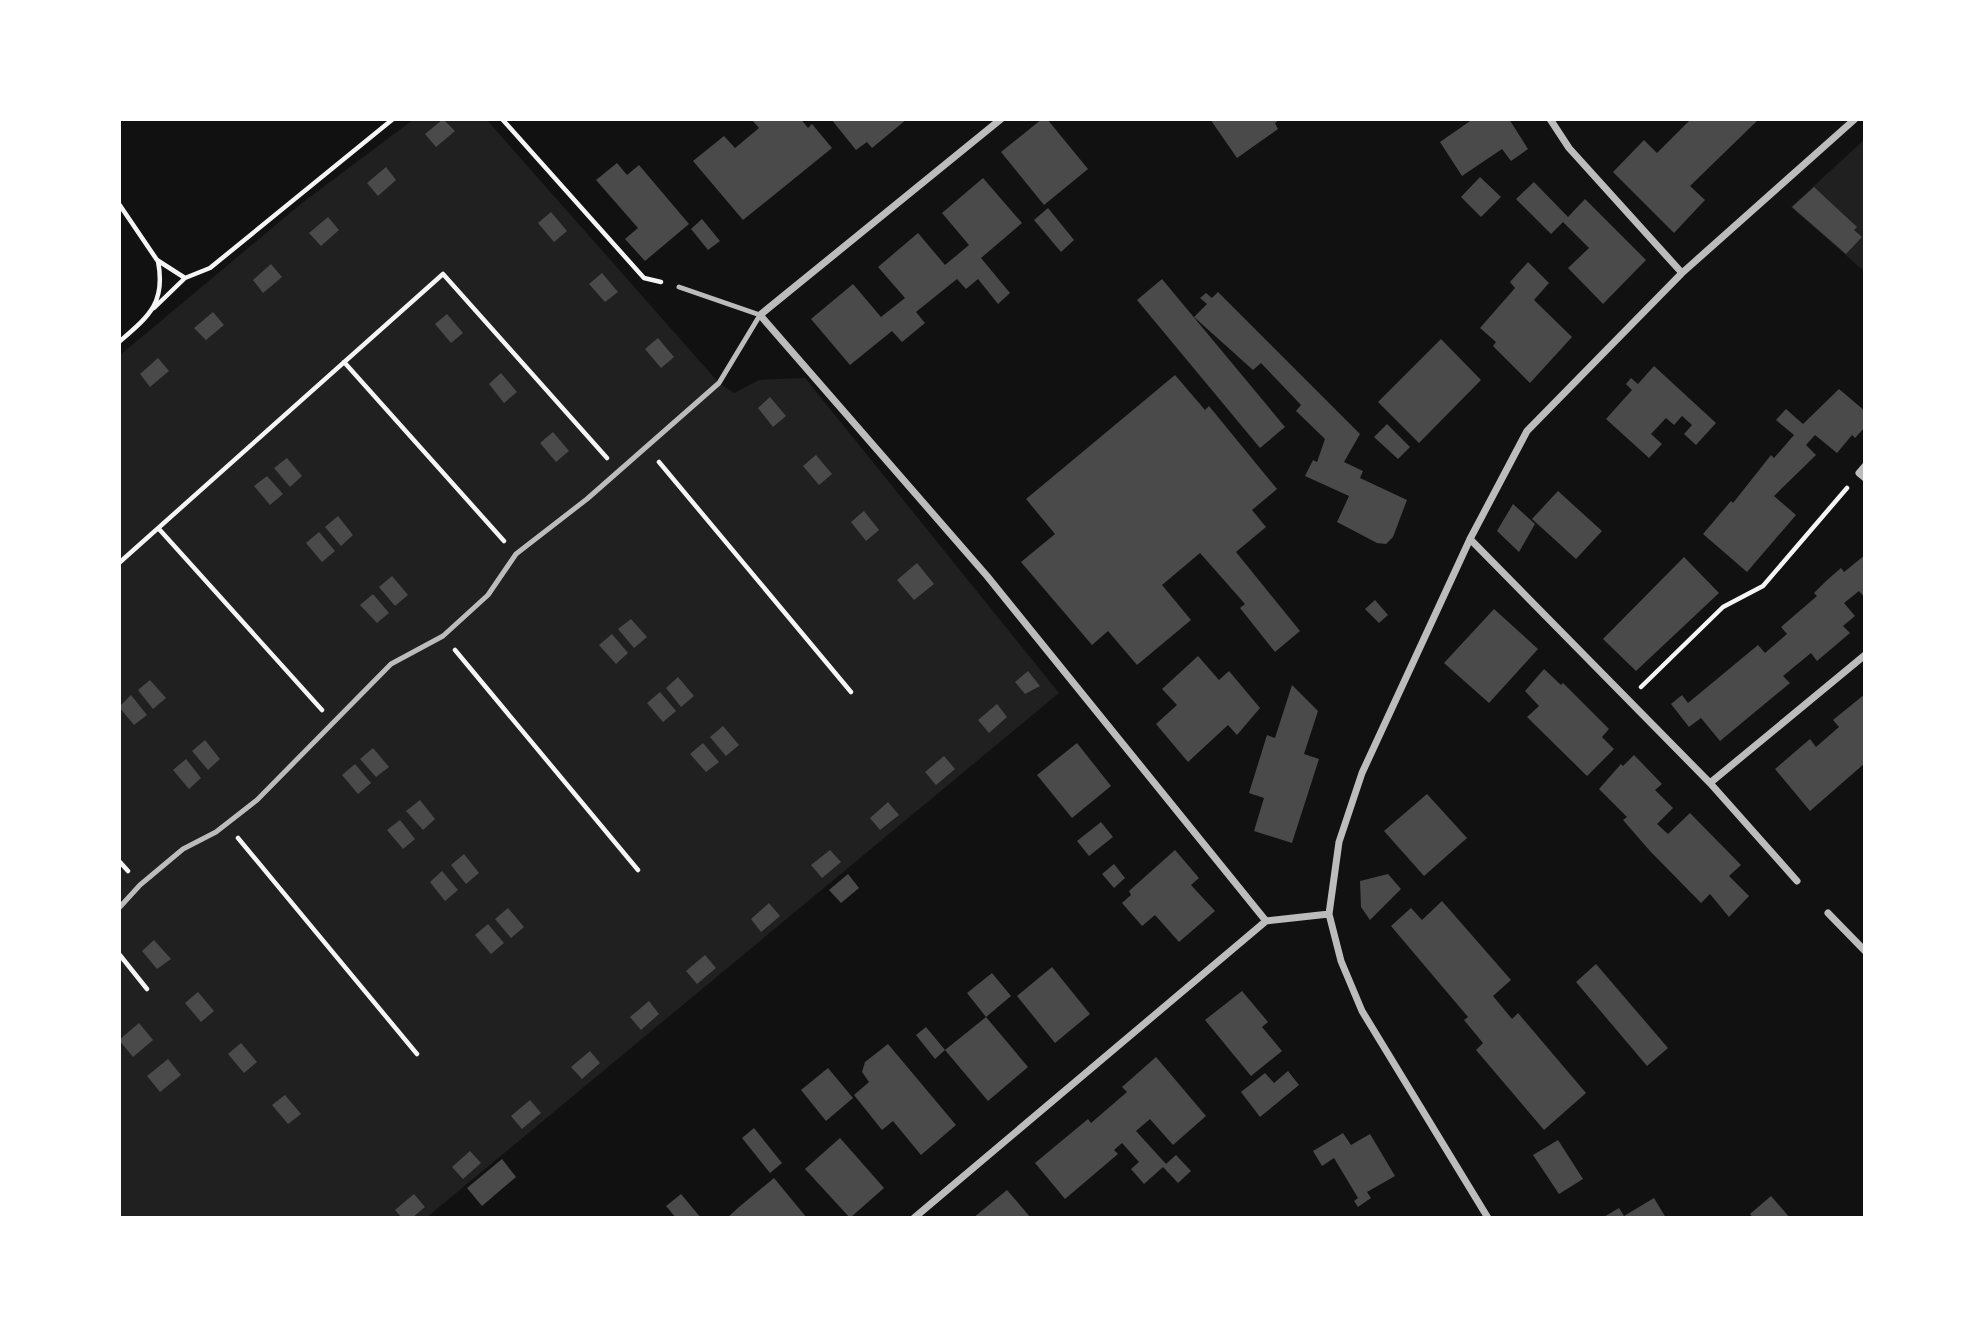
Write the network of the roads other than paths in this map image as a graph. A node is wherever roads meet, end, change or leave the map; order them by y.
1 (1001, 119) edge
2 (1550, 119) edge
3 (1855, 119) edge
4 (1682, 273) junction
5 (679, 288) road end
6 (760, 315) junction
7 (1470, 539) junction
8 (1865, 655) edge
9 (1710, 783) junction
10 (1797, 881) dead end
11 (119, 908) edge
12 (1828, 913) dead end
13 (1328, 914) junction
14 (1266, 921) junction
15 (1865, 951) edge
16 (914, 1218) edge
17 (1488, 1218) edge

1 - 6 street
2 - 4 street
3 - 4 street
4 - 7 street
5 - 6 lane
6 - 11 lane
6 - 14 street
7 - 9 street
7 - 13 street
8 - 9 street
9 - 10 street
12 - 15 street
13 - 14 street
13 - 17 street
14 - 16 street

